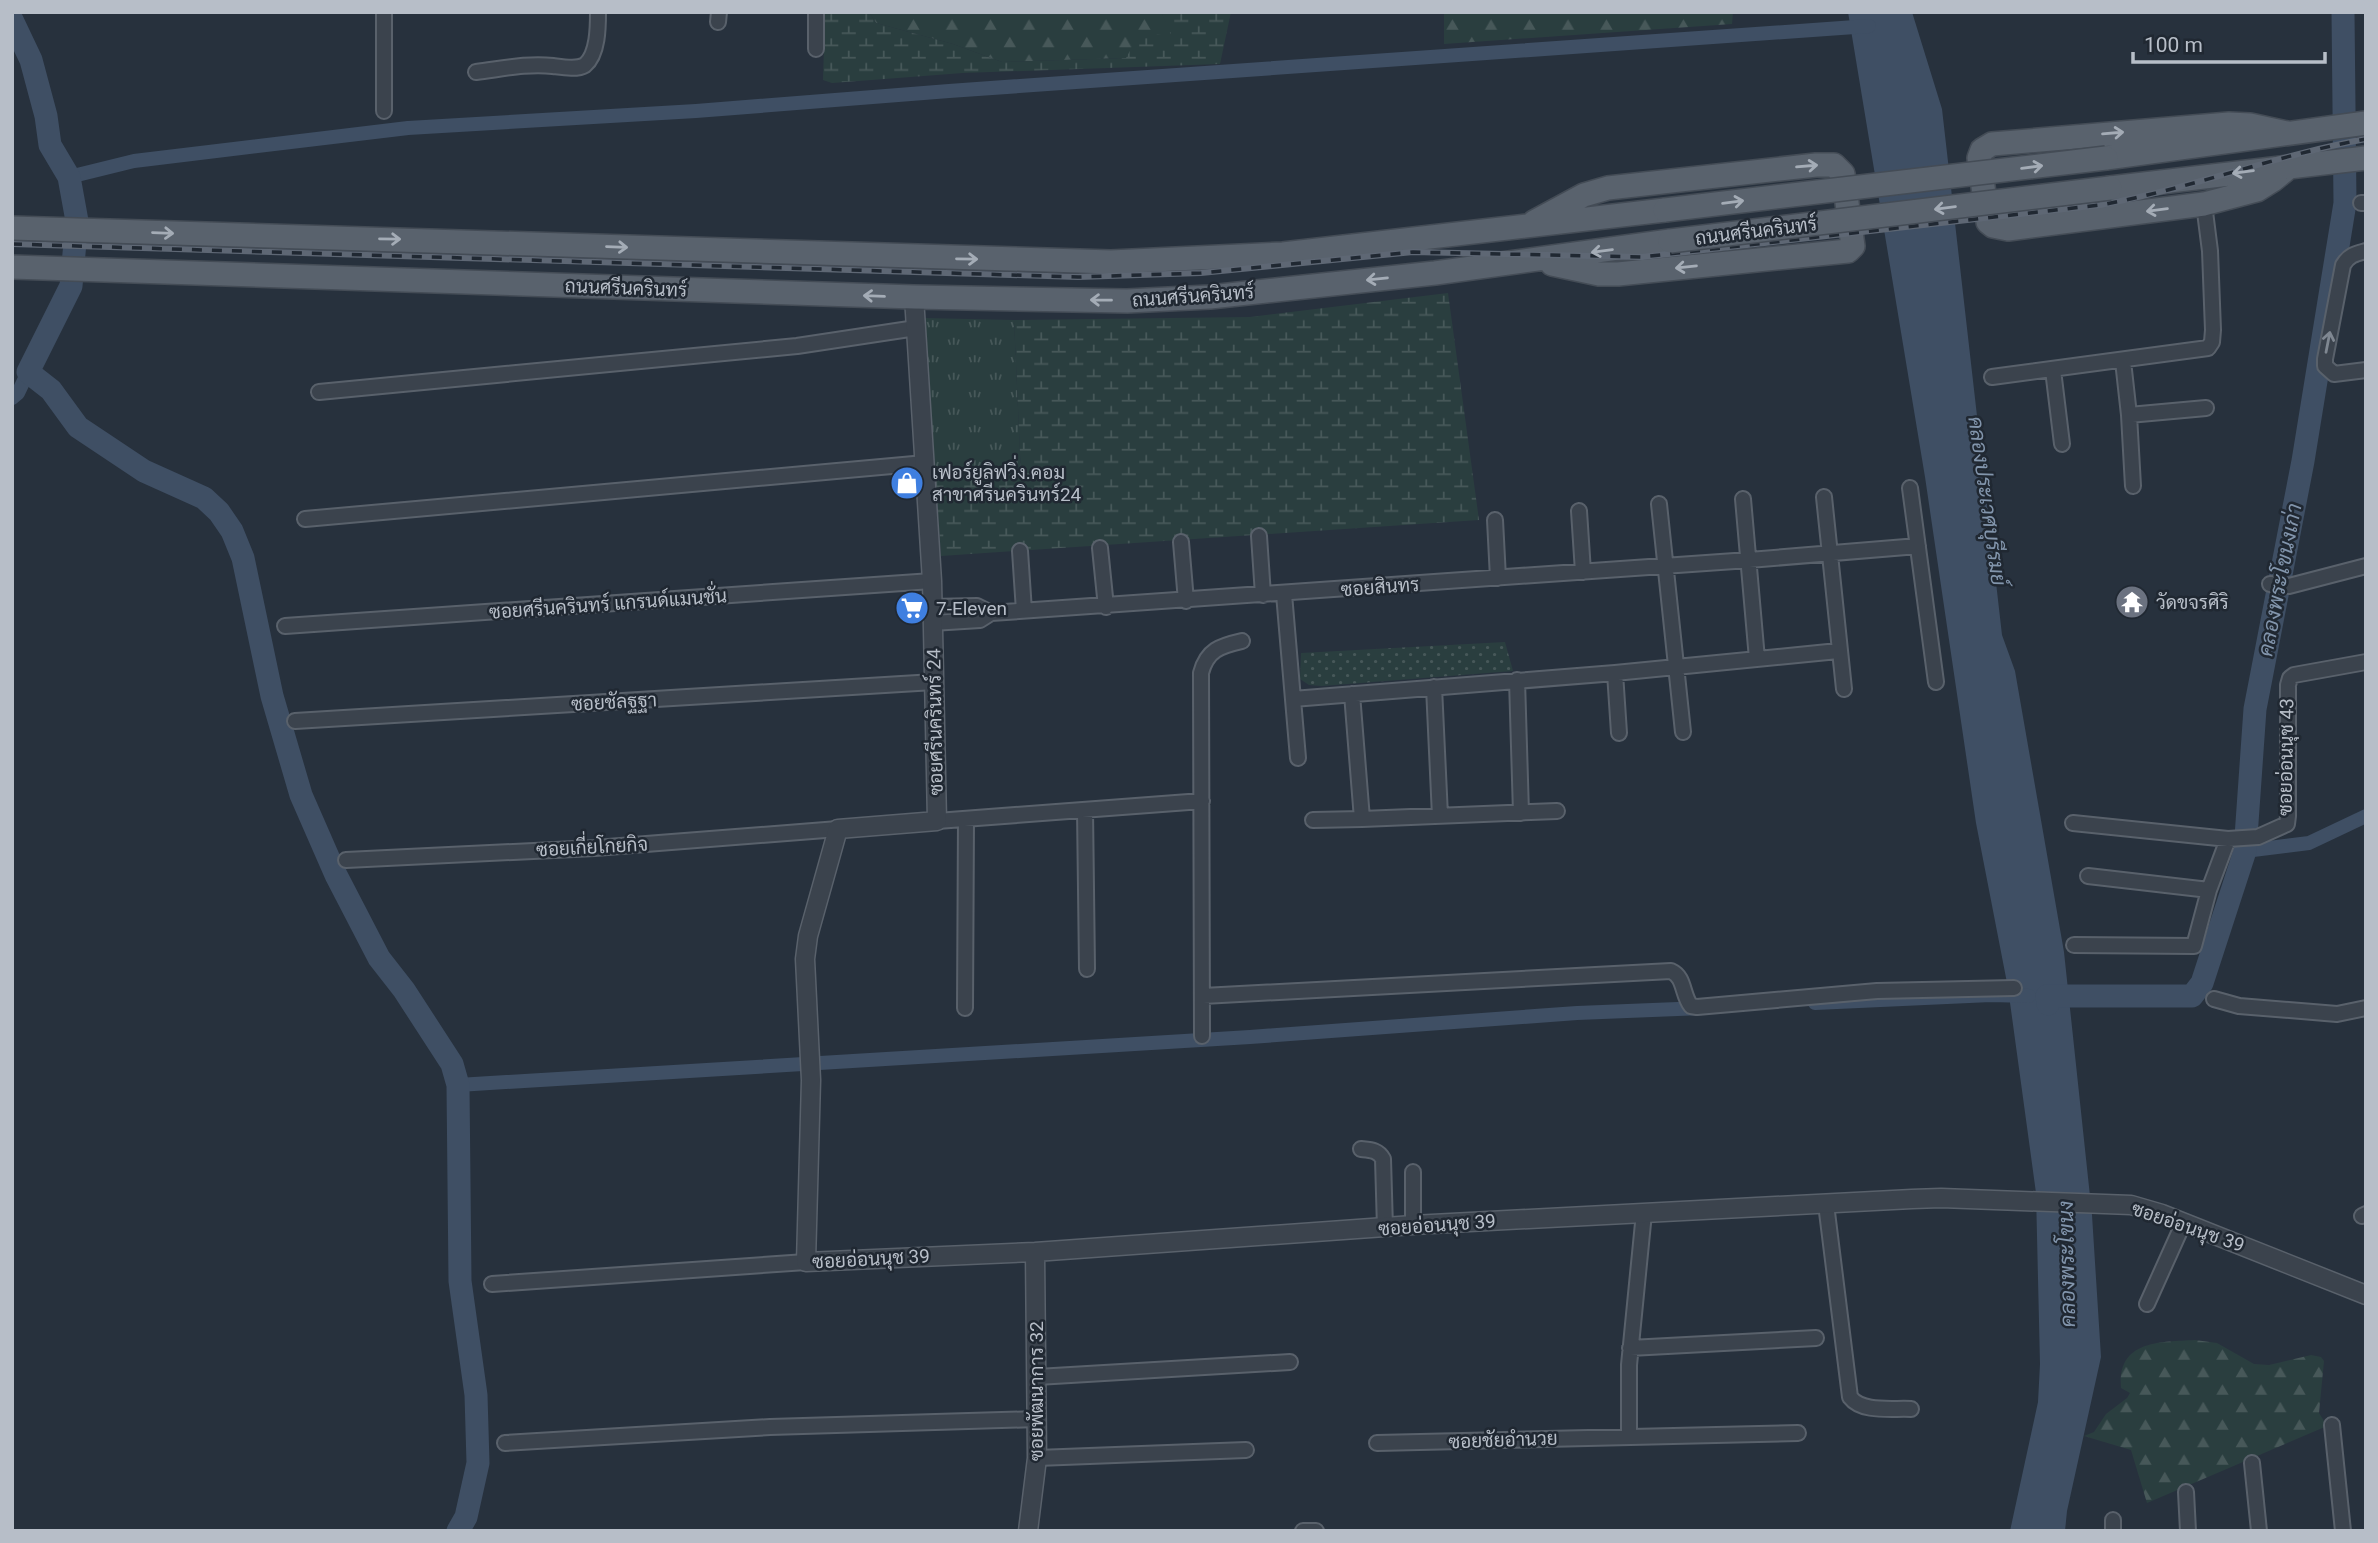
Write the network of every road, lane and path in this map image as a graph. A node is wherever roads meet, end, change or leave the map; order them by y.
1 (384, 12) edge
2 (598, 12) edge
3 (816, 12) edge
4 (816, 49) dead end
5 (476, 72) dead end
6 (384, 111) dead end
7 (2366, 123) edge
8 (2287, 133) junction
9 (2366, 159) edge
10 (2289, 167) junction
11 (2204, 204) junction
12 (1528, 225) junction
13 (12, 228) edge
14 (2366, 251) edge
15 (1535, 260) junction
16 (12, 267) edge
17 (914, 297) junction
18 (916, 328) junction
19 (2123, 361) junction
20 (2053, 370) junction
21 (2366, 370) edge
22 (1992, 377) dead end
23 (319, 392) dead end
24 (2207, 408) dead end
25 (2129, 415) junction
26 (2062, 444) dead end
27 (925, 463) junction
28 (2133, 486) dead end
29 (1910, 488) dead end
30 (1824, 497) dead end
31 (1743, 499) dead end
32 (1659, 504) dead end
33 (1579, 511) dead end
34 (305, 519) dead end
35 (1495, 520) dead end
36 (1259, 536) dead end
37 (1181, 541) dead end
38 (1918, 546) junction
39 (1100, 548) dead end
40 (1020, 551) dead end
41 (1829, 554) junction
42 (1749, 560) junction
43 (1667, 566) junction
44 (2366, 566) edge
45 (1583, 572) junction
46 (1499, 578) junction
47 (932, 581) junction
48 (2279, 585) dead end
49 (1284, 594) junction
50 (1263, 595) junction
51 (1185, 601) junction
52 (1107, 607) junction
53 (1024, 611) junction
54 (932, 615) junction
55 (285, 626) dead end
56 (1242, 641) dead end
57 (1838, 651) junction
58 (1757, 659) junction
59 (2366, 662) edge
60 (1678, 665) junction
61 (1615, 673) junction
62 (1517, 680) junction
63 (934, 682) junction
64 (1936, 682) dead end
65 (1434, 687) junction
66 (1844, 689) dead end
67 (1352, 694) junction
68 (1293, 699) junction
69 (295, 721) dead end
70 (1684, 732) dead end
71 (1619, 733) dead end
72 (1298, 758) dead end
73 (1202, 801) junction
74 (1085, 810) junction
75 (1557, 811) dead end
76 (1521, 813) junction
77 (1440, 816) junction
78 (966, 819) junction
79 (1362, 819) junction
80 (1313, 820) dead end
81 (937, 821) junction
82 (2073, 823) dead end
83 (838, 829) junction
84 (2235, 839) junction
85 (346, 860) dead end
86 (2088, 876) dead end
87 (2209, 890) junction
88 (2074, 945) dead end
89 (1087, 969) dead end
90 (2014, 988) dead end
91 (1203, 996) junction
92 (2214, 999) dead end
93 (965, 1008) dead end
94 (2366, 1008) edge
95 (1202, 1036) dead end
96 (1361, 1149) dead end
97 (1413, 1172) dead end
98 (1826, 1204) junction
99 (1644, 1213) junction
100 (2183, 1224) junction
101 (1413, 1225) junction
102 (1385, 1228) junction
103 (1035, 1252) junction
104 (806, 1262) junction
105 (492, 1284) dead end
106 (2366, 1295) edge
107 (2147, 1304) dead end
108 (1815, 1338) dead end
109 (1630, 1348) junction
110 (1290, 1362) dead end
111 (1037, 1377) junction
112 (1911, 1409) dead end
113 (1037, 1419) junction
114 (2332, 1425) dead end
115 (1798, 1433) dead end
116 (1629, 1437) junction
117 (505, 1443) dead end
118 (1377, 1443) dead end
119 (1246, 1450) dead end
120 (1037, 1458) junction
121 (2252, 1463) dead end
122 (2186, 1492) dead end
123 (1028, 1531) edge
124 (1303, 1531) edge
125 (1316, 1531) edge
126 (2188, 1531) edge
127 (2259, 1531) edge
128 (2343, 1531) edge

1 - 6 street
2 - 5 street
3 - 4 street
7 - 8 main road, ถนนศรีนครินทร์
11 -> 8 main road
12 -> 8 main road, ถนนศรีนครินทร์, bridge
9 - 10 main road, ถนนศรีนครินทร์
10 - 11 main road
10 -> 15 main road, ถนนศรีนครินทร์, bridge
11 - 19 street
13 -> 12 main road, ถนนศรีนครินทร์
12 -> 15 main road
21 -> 14 street
15 -> 17 main road, ถนนศรีนครินทร์
17 -> 16 main road, ถนนศรีนครินทร์
17 - 18 street, ซอยศรีนครินทร์ 24
18 - 23 street
18 - 27 street, ซอยศรีนครินทร์ 24
19 - 20 street
19 - 25 street
20 - 22 street
20 - 26 street
24 - 25 street
25 - 28 street
27 - 34 street
27 - 47 street, ซอยศรีนครินทร์ 24
29 - 38 street
30 - 41 street
31 - 42 street
32 - 43 street
33 - 45 street
35 - 46 street
36 - 50 street
37 - 51 street
38 - 41 street, ซอยสินทร
38 - 64 street
39 - 52 street
40 - 53 street
41 - 42 street, ซอยสินทร
41 - 57 street
42 - 43 street, ซอยสินทร
42 - 58 street
43 - 45 street, ซอยสินทร
43 - 60 street
44 - 48 street
45 - 46 street, ซอยสินทร
46 - 49 street, ซอยสินทร
47 - 54 street, ซอยศรีนครินทร์ 24
47 - 55 street, ซอยศรีนครินทร์ แกรนด์แมนชั่น
49 - 50 street, ซอยสินทร
49 - 68 street
50 - 51 street, ซอยสินทร
51 - 52 street, ซอยสินทร
52 - 53 street, ซอยสินทร
53 - 54 street, ซอยสินทร
54 - 63 street, ซอยศรีนครินทร์ 24
56 - 73 street
57 - 58 street
57 - 66 street
58 - 60 street
59 - 84 street, ซอยอ่อนนุช 43
60 - 61 street
60 - 70 street
61 - 62 street
61 - 71 street
62 - 65 street
62 - 76 street
63 - 69 street, ซอยชัลฐฐา
63 - 81 street, ซอยศรีนครินทร์ 24
65 - 67 street
65 - 77 street
67 - 68 street
67 - 79 street
68 - 72 street
73 - 74 street
73 - 91 street
74 - 78 street
74 - 89 street
75 - 76 street
76 - 77 street
77 - 79 street
78 - 81 street
78 - 93 street
79 - 80 street
81 - 83 street, ซอยศรีนครินทร์ 24
82 - 84 street, ซอยอ่อนนุช 43
83 - 85 street, ซอยเกี่ยโกยกิจ
83 - 104 street
84 - 87 street
86 - 87 street
87 - 88 street
90 - 91 street
91 - 95 street
92 - 94 street
96 - 102 street
97 - 101 street
98 - 99 street, ซอยอ่อนนุช 39
98 - 100 street, ซอยอ่อนนุช 39
98 - 112 street
99 - 101 street, ซอยอ่อนนุช 39
99 - 109 street
100 - 106 street, ซอยอ่อนนุช 39
100 - 107 street
101 - 102 street, ซอยอ่อนนุช 39
102 - 103 street, ซอยอ่อนนุช 39
103 - 104 street, ซอยอ่อนนุช 39
103 - 111 street, ซอยพัฒนาการ 32
104 - 105 street, ซอยอ่อนนุช 39
108 - 109 street
109 - 116 street
110 - 111 street
111 - 113 street, ซอยพัฒนาการ 32
113 - 117 street
113 - 120 street, ซอยพัฒนาการ 32
114 - 128 street
115 - 116 street, ซอยชัยอำนวย
116 - 118 street, ซอยชัยอำนวย
119 - 120 street
120 - 123 street, ซอยพัฒนาการ 32
121 - 127 street
122 - 126 street
124 - 125 street

